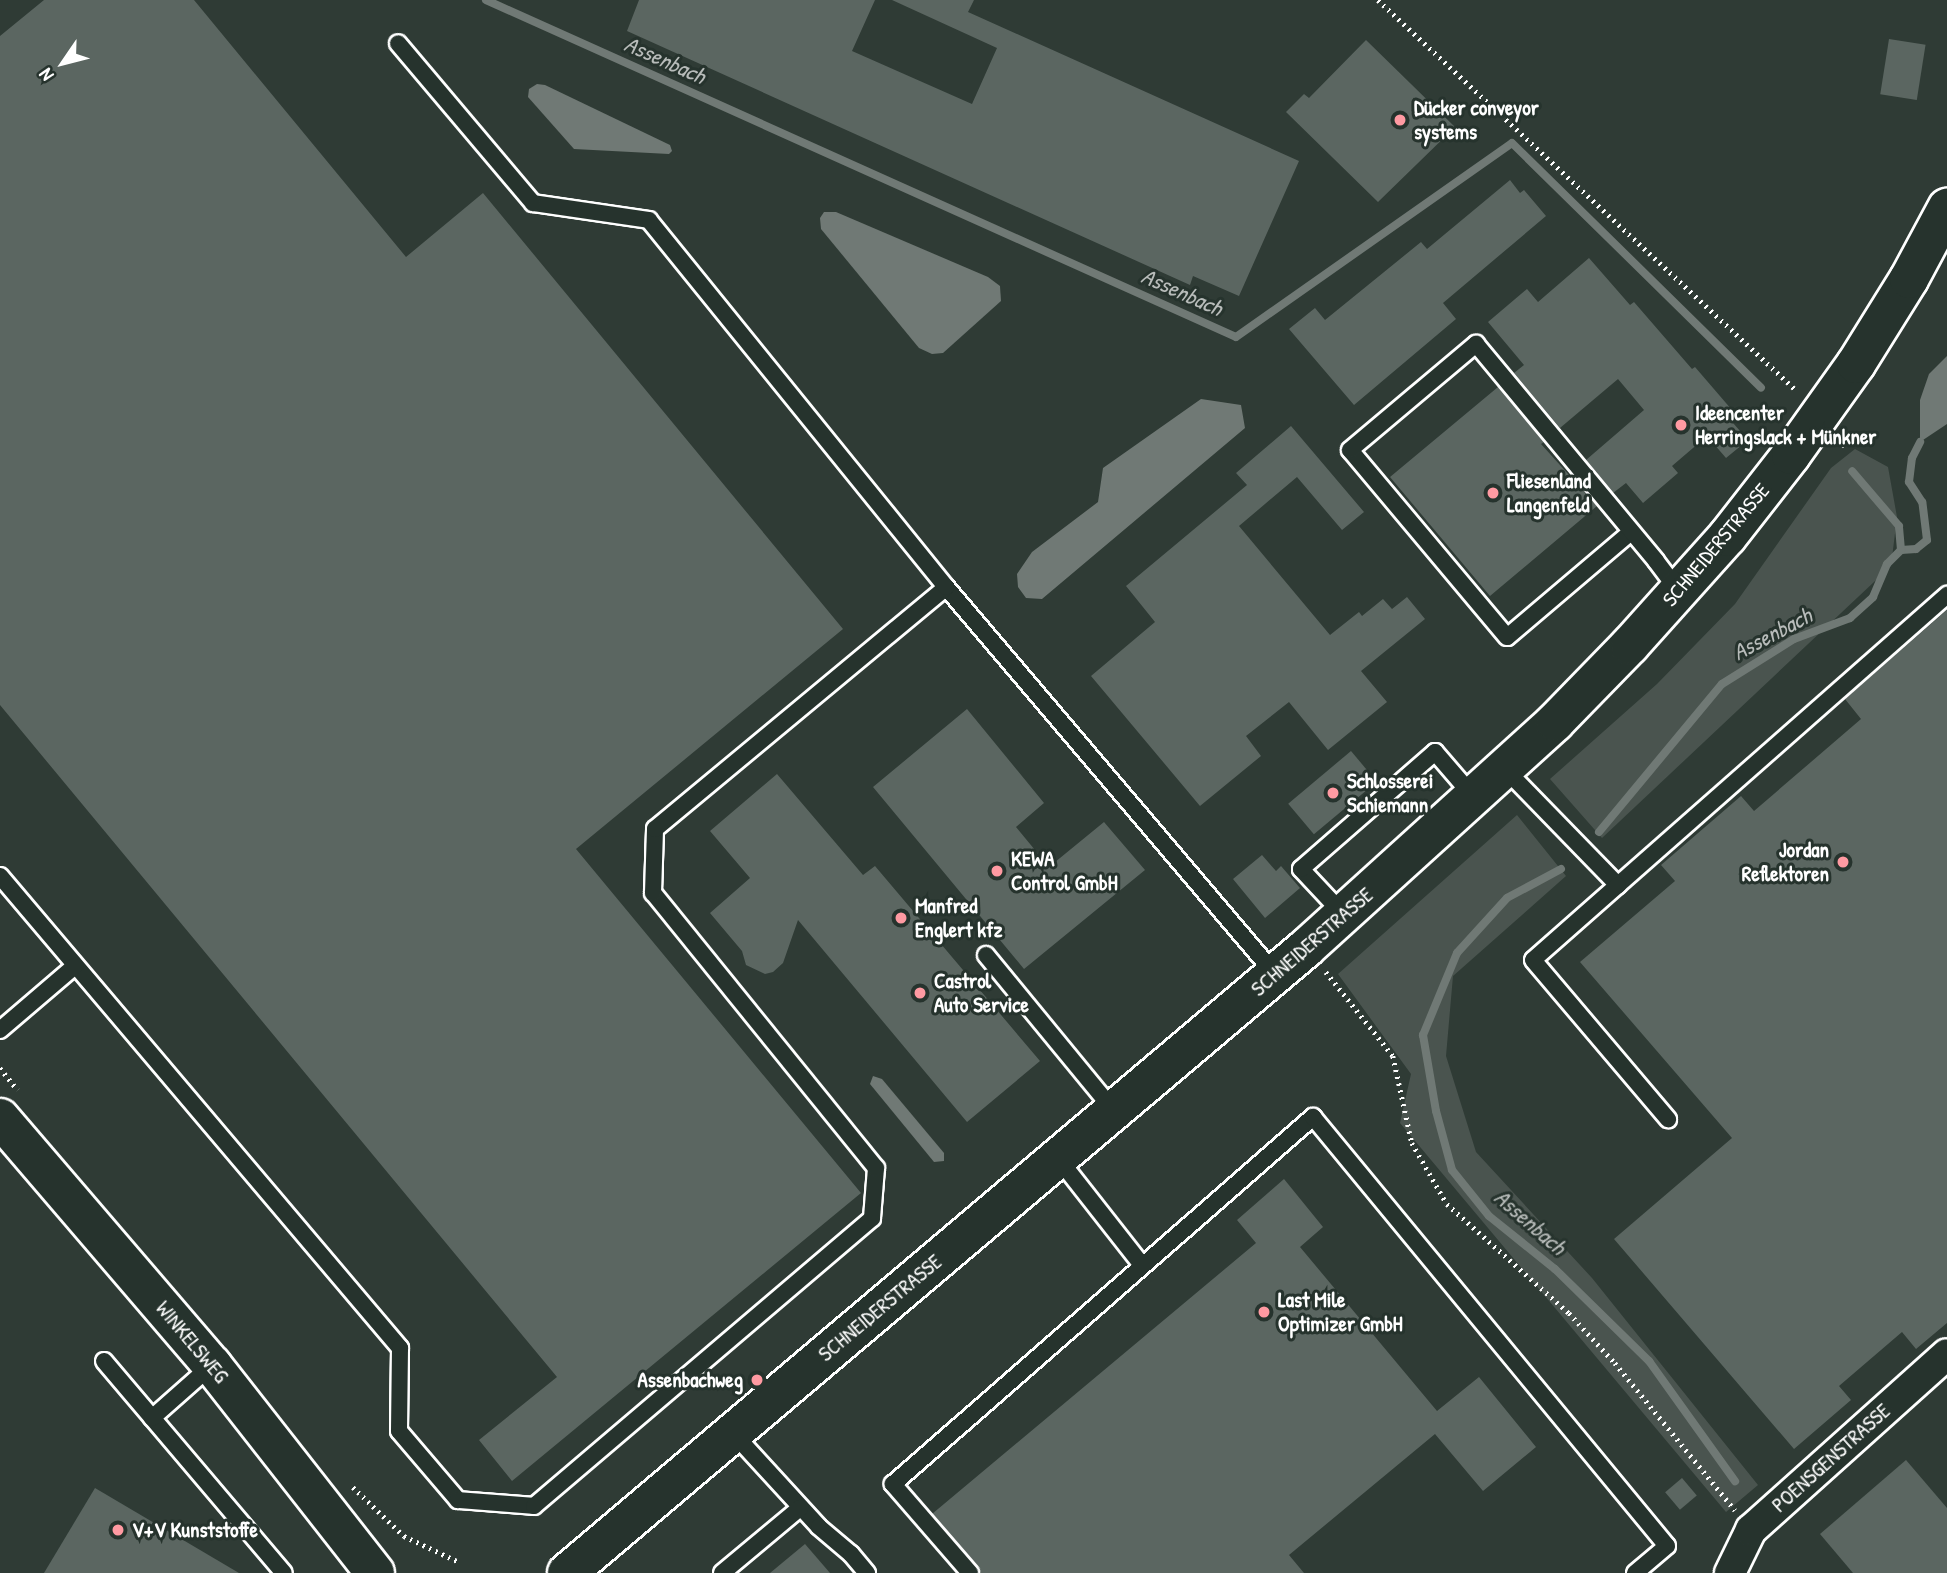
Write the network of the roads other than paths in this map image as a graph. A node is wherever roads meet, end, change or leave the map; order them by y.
1 (398, 43) dead end
2 (1947, 208) edge
3 (1631, 532) junction
4 (946, 587) junction
5 (1679, 591) junction
6 (1947, 595) edge
7 (1505, 769) junction
8 (1474, 798) junction
9 (0, 876) edge
10 (1618, 885) junction
11 (1344, 915) junction
12 (986, 955) dead end
13 (75, 966) junction
14 (1275, 974) junction
15 (0, 1030) edge
16 (1114, 1111) junction
17 (0, 1118) edge
18 (1668, 1119) dead end
19 (1058, 1158) junction
20 (1141, 1264) junction
21 (1947, 1354) edge
22 (104, 1361) dead end
23 (212, 1365) junction
24 (152, 1418) junction
25 (733, 1433) junction
26 (800, 1508) junction
27 (284, 1573) edge
28 (375, 1573) edge
29 (567, 1573) edge
30 (722, 1573) edge
31 (867, 1573) edge
32 (970, 1573) edge
33 (1636, 1573) edge
34 (1730, 1573) edge

1 - 4 lane
2 - 5 main road, SCHNEIDERSTRASSE
3 - 3 lane
3 - 5 lane
4 - 13 lane
4 - 14 lane
5 - 7 main road, SCHNEIDERSTRASSE
6 - 10 lane
7 - 8 main road, SCHNEIDERSTRASSE
7 - 10 lane
8 - 11 main road, SCHNEIDERSTRASSE
8 - 11 lane
9 - 13 lane
10 - 18 lane
11 - 14 main road, SCHNEIDERSTRASSE
12 - 16 lane
13 - 15 lane
14 - 16 main road, SCHNEIDERSTRASSE
16 - 19 main road, SCHNEIDERSTRASSE
17 - 23 main road, WINKELSWEG
19 - 20 lane
19 - 25 main road, SCHNEIDERSTRASSE
20 - 32 lane
20 - 33 lane
21 - 34 street, POENSGENSTRASSE
22 - 24 lane
23 - 24 lane
23 - 28 main road, WINKELSWEG
24 - 27 lane
25 - 26 lane
25 - 29 main road, SCHNEIDERSTRASSE
26 - 30 lane
26 - 31 lane

